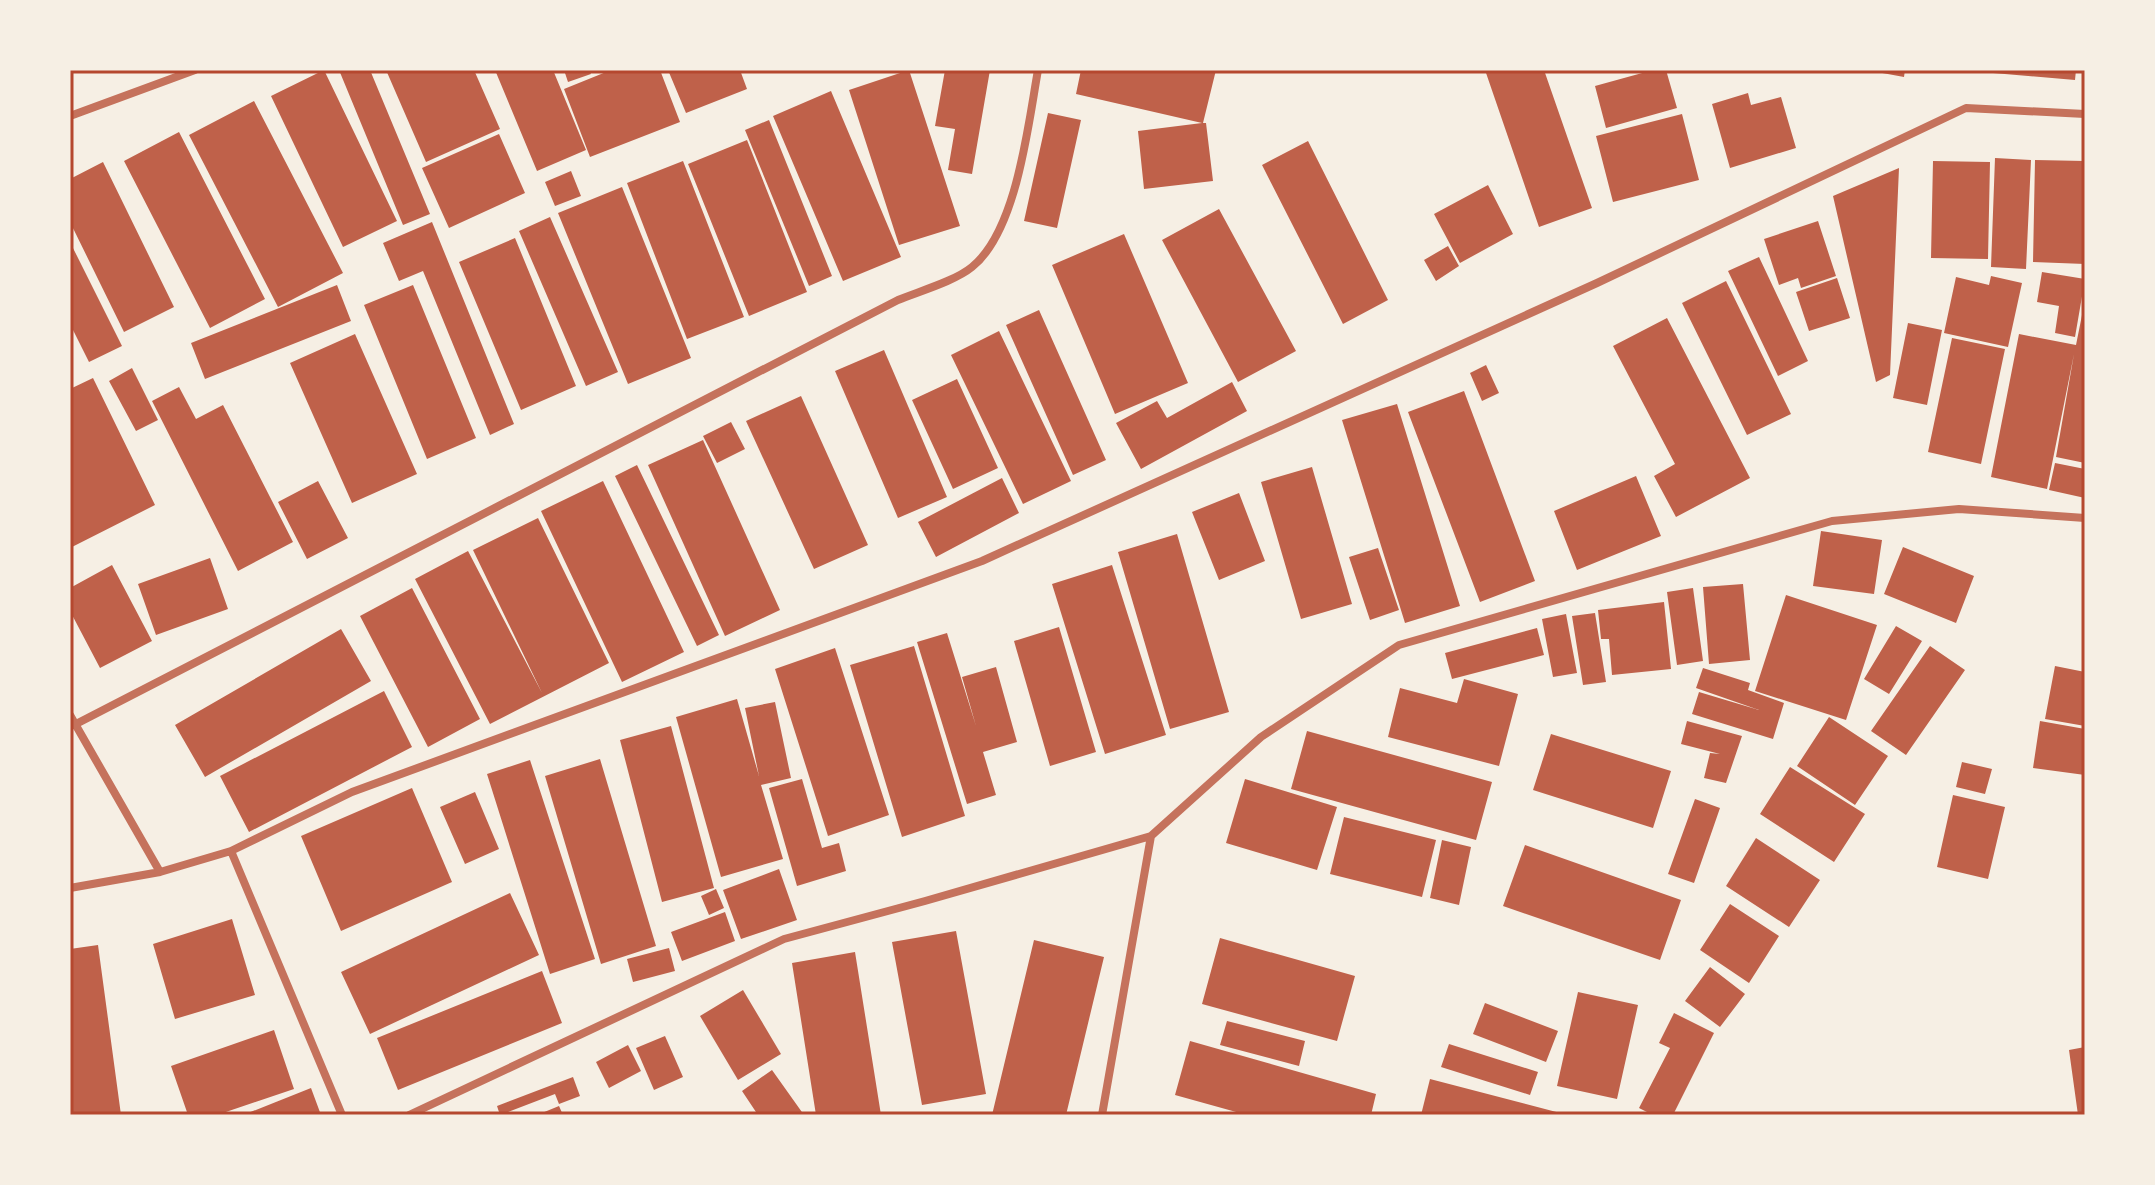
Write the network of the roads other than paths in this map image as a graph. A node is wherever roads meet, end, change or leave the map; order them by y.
1 (195, 70) edge
2 (1038, 70) edge
3 (2085, 114) edge
4 (70, 116) edge
5 (2085, 518) edge
6 (70, 715) edge
7 (74, 725) junction
8 (1151, 836) junction
9 (231, 851) junction
10 (160, 872) junction
11 (70, 888) edge
12 (342, 1115) edge
13 (409, 1115) edge
14 (1102, 1115) edge

1 - 4 street
2 - 7 street
3 - 9 street
5 - 8 street
6 - 7 street
7 - 10 street
8 - 13 street
8 - 14 street
9 - 10 street
9 - 12 street
10 - 11 street

